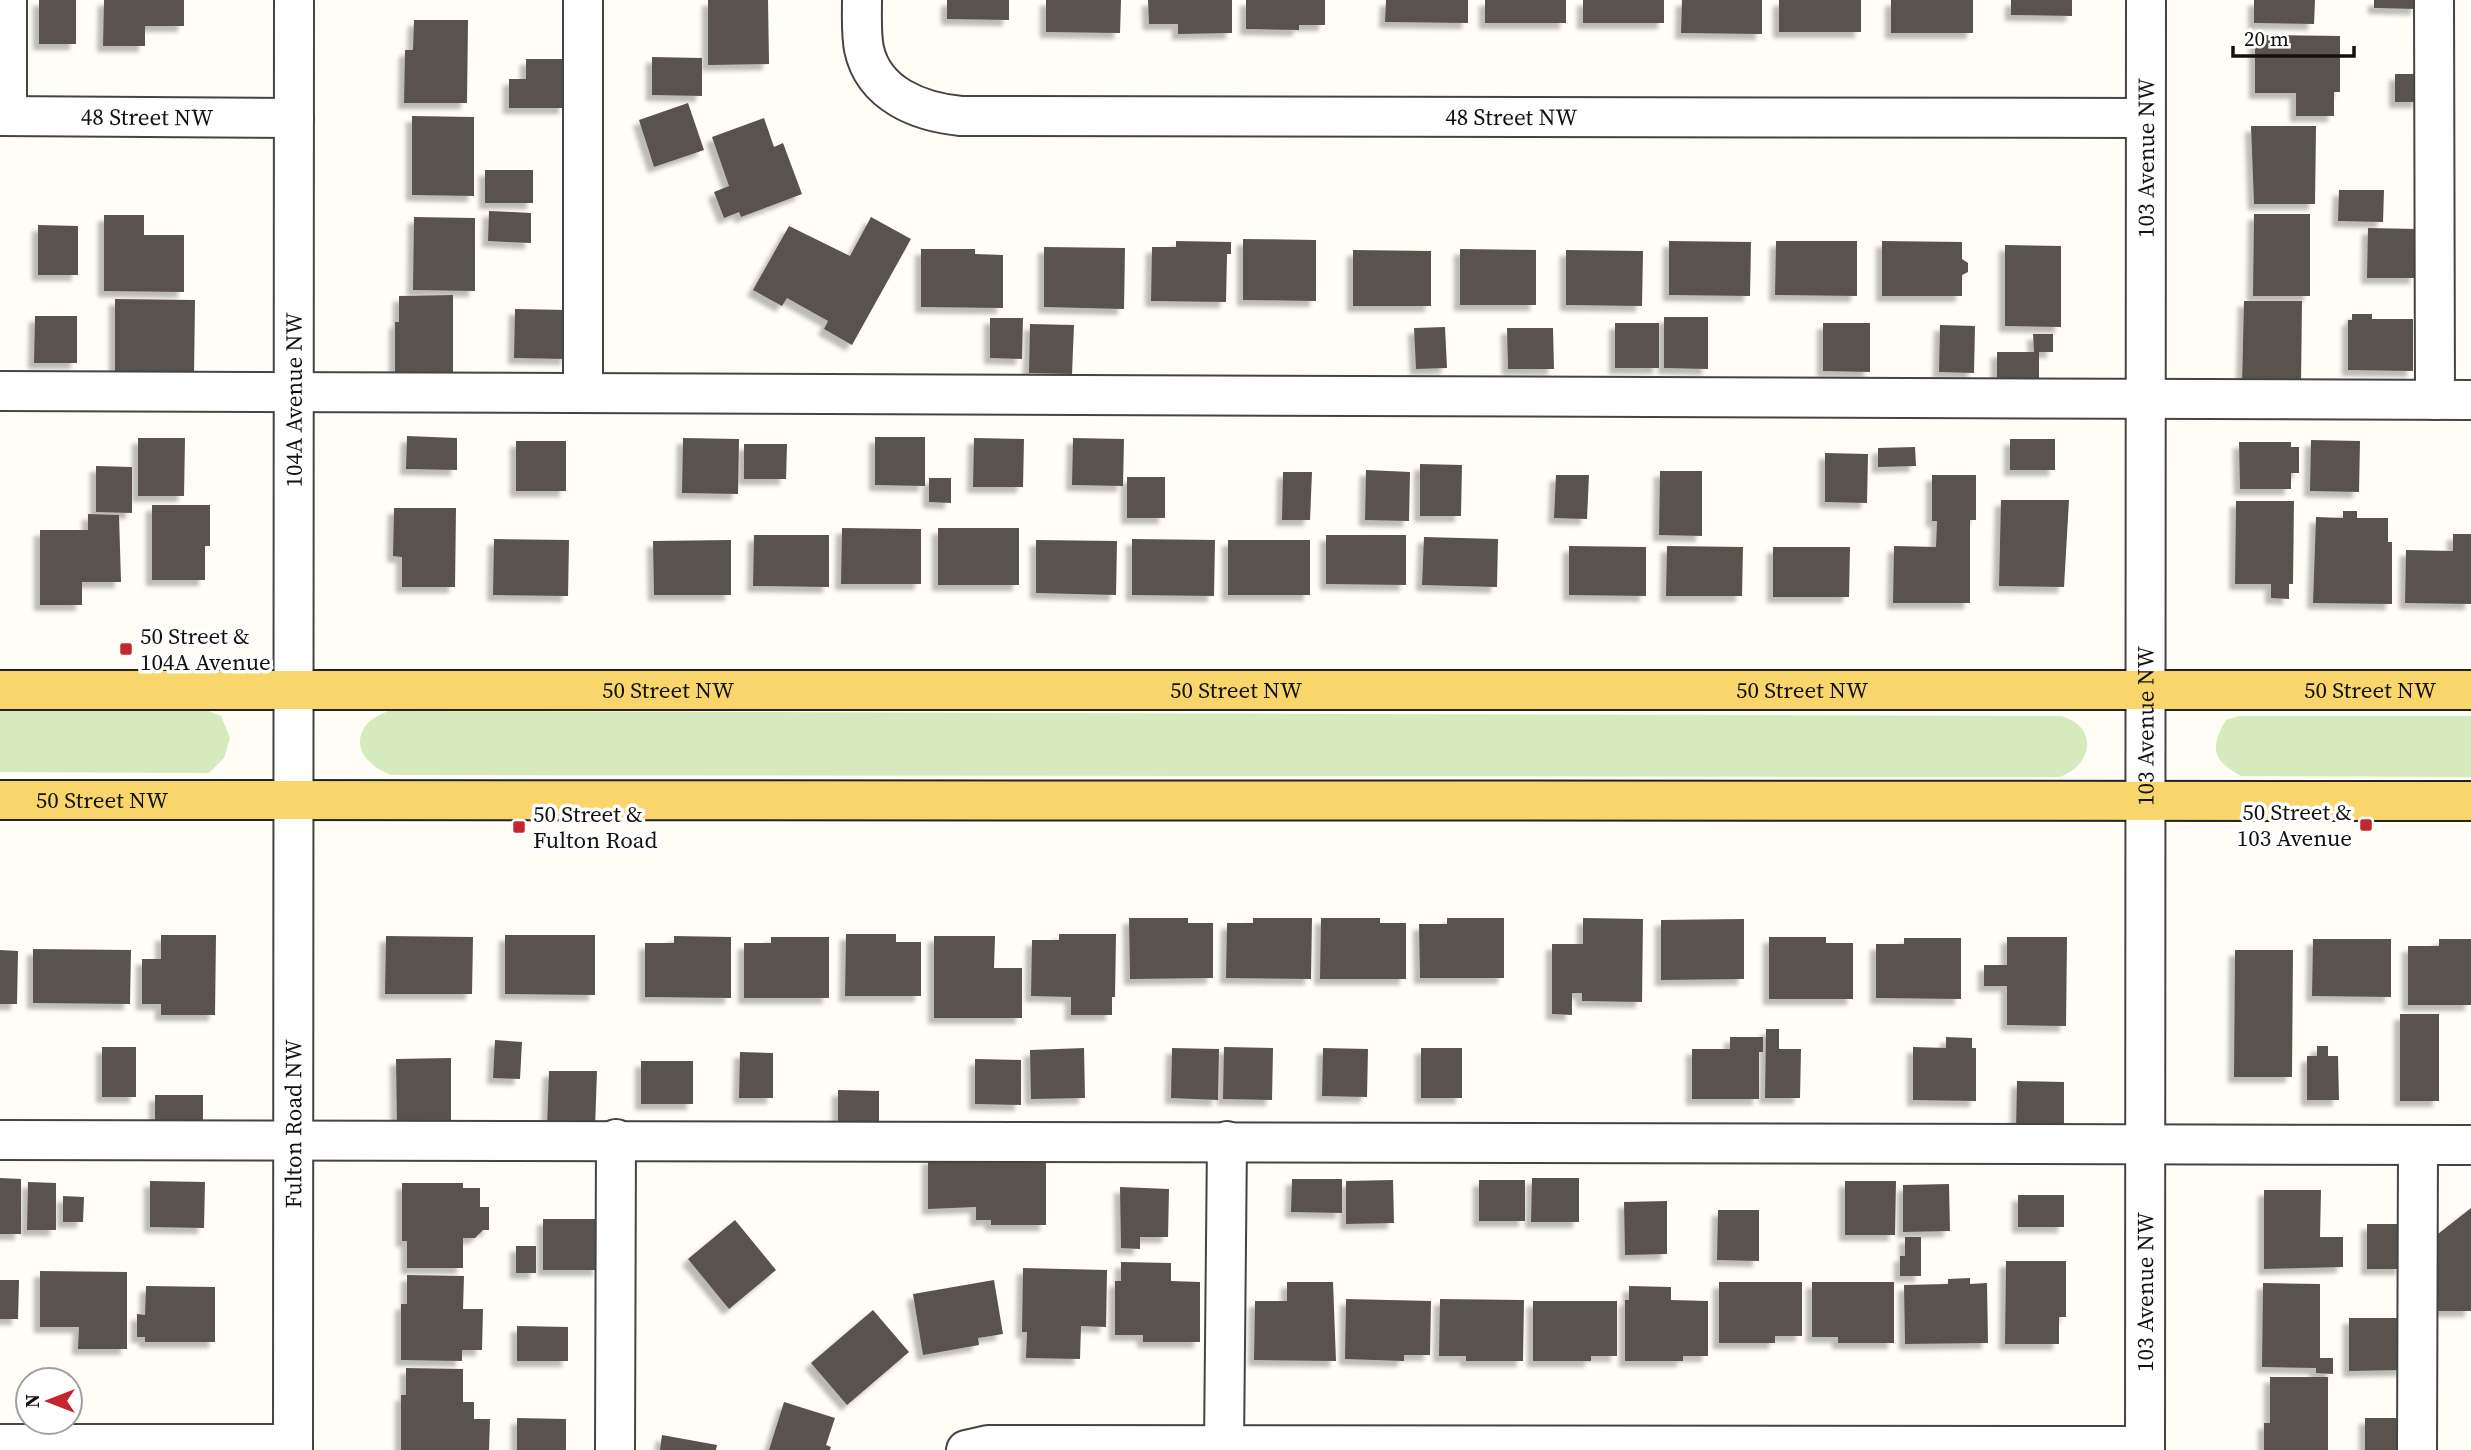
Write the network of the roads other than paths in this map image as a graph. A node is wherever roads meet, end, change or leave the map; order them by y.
1 (7, 0) edge
2 (294, 0) edge
3 (583, 0) edge
4 (862, 0) edge
5 (2146, 0) edge
6 (2434, 0) edge
7 (4, 116) edge
8 (294, 118) junction
9 (2145, 118) junction
10 (0, 391) edge
11 (295, 391) junction
12 (583, 391) junction
13 (2145, 400) junction
14 (2453, 400) edge
15 (2144, 689) junction
16 (0, 690) edge
17 (294, 690) junction
18 (2471, 690) edge
19 (0, 800) edge
20 (295, 800) junction
21 (2471, 801) edge
22 (2145, 802) junction
23 (616, 1139) junction
24 (0, 1140) edge
25 (294, 1141) junction
26 (1227, 1141) junction
27 (2146, 1143) junction
28 (2418, 1145) junction
29 (2471, 1145) edge
30 (0, 1444) edge
31 (1224, 1446) junction
32 (293, 1447) edge
33 (1168, 1448) edge
34 (1533, 1448) edge
35 (2145, 1448) edge
36 (615, 1450) edge
37 (966, 1450) edge
38 (2417, 1450) edge

1 - 7 street
2 - 8 street, 104A Avenue NW
3 - 12 street
4 - 9 street, 48 Street NW
5 - 9 street, 103 Avenue NW
6 - 14 street
7 - 8 street, 48 Street NW
8 - 11 street, 104A Avenue NW
9 - 13 street, 103 Avenue NW
10 - 11 street
11 - 12 street
11 - 17 street, 104A Avenue NW
12 - 13 street
13 - 14 street
13 - 15 street, 103 Avenue NW
15 - 17 main road, 50 Street NW
15 - 18 main road, 50 Street NW
15 - 22 street, 103 Avenue NW
16 - 17 main road, 50 Street NW
17 - 20 street, 104A Avenue NW
19 - 20 main road, 50 Street NW
20 - 22 main road, 50 Street NW
20 - 25 street, Fulton Road NW
21 - 22 main road, 50 Street NW
22 - 27 street, 103 Avenue NW
23 - 25 street
23 - 26 street
23 - 36 street
24 - 25 street
25 - 32 street, Fulton Road NW
26 - 27 street
26 - 31 street
27 - 28 street
27 - 35 street, 103 Avenue NW
28 - 29 street
28 - 38 street
30 - 32 street
31 - 33 street
31 - 34 street
33 - 37 street
34 - 35 street

